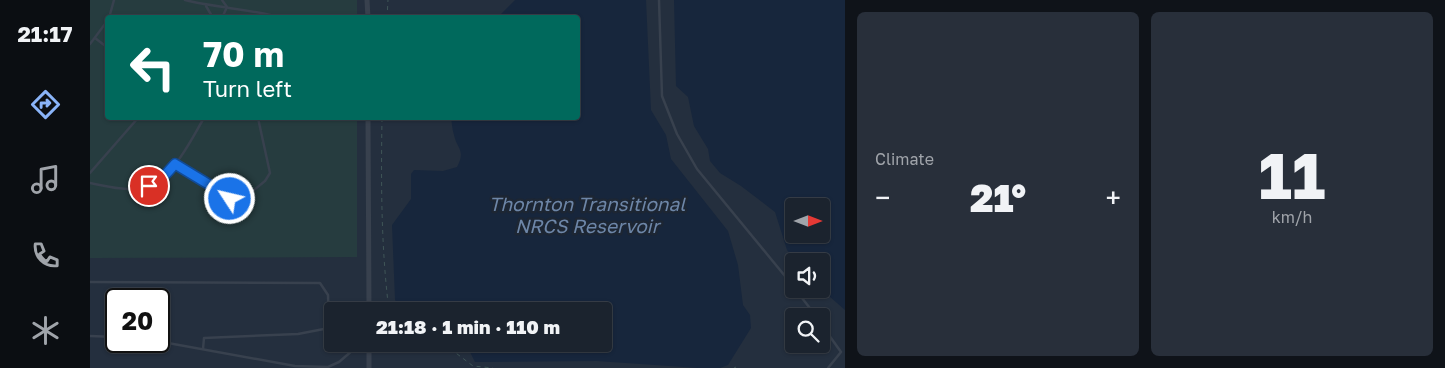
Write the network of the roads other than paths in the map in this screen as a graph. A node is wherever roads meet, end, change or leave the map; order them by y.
1 (114, 0) edge
2 (185, 0) edge
3 (216, 0) edge
4 (222, 0) edge
5 (367, 0) edge
6 (659, 0) edge
7 (206, 5) junction
8 (212, 6) junction
9 (227, 7) junction
10 (109, 15) edge
11 (211, 15) edge
12 (223, 15) edge
13 (270, 15) edge
14 (368, 15) edge
15 (105, 23) edge
16 (95, 38) junction
17 (90, 44) edge
18 (105, 46) edge
19 (136, 120) edge
20 (203, 120) edge
21 (258, 120) edge
22 (368, 120) edge
23 (175, 164) junction
24 (90, 173) edge
25 (90, 183) edge
26 (785, 277) edge
27 (90, 282) edge
28 (802, 298) edge
29 (369, 302) edge
30 (810, 308) edge
31 (90, 336) edge
32 (830, 336) edge
33 (105, 337) edge
34 (170, 343) edge
35 (203, 349) junction
36 (351, 352) edge
37 (369, 352) edge
38 (843, 353) edge
39 (369, 368) edge
40 (828, 368) edge

1 - 10 lane
2 - 7 lane
3 - 8 lane
4 - 9 lane
5 - 14 street
6 - 26 lane
7 - 8 lane
7 - 11 lane
8 - 9 lane
9 - 12 lane
9 - 13 lane
15 - 16 lane
16 - 17 lane
16 - 18 lane
19 - 24 lane
20 - 23 lane
21 - 23 lane
22 - 29 street
23 - 25 lane
27 - 35 lane
28 - 30 lane
31 - 33 lane
32 - 38 lane
34 - 35 lane
35 - 36 lane
37 - 39 street
38 - 40 lane

